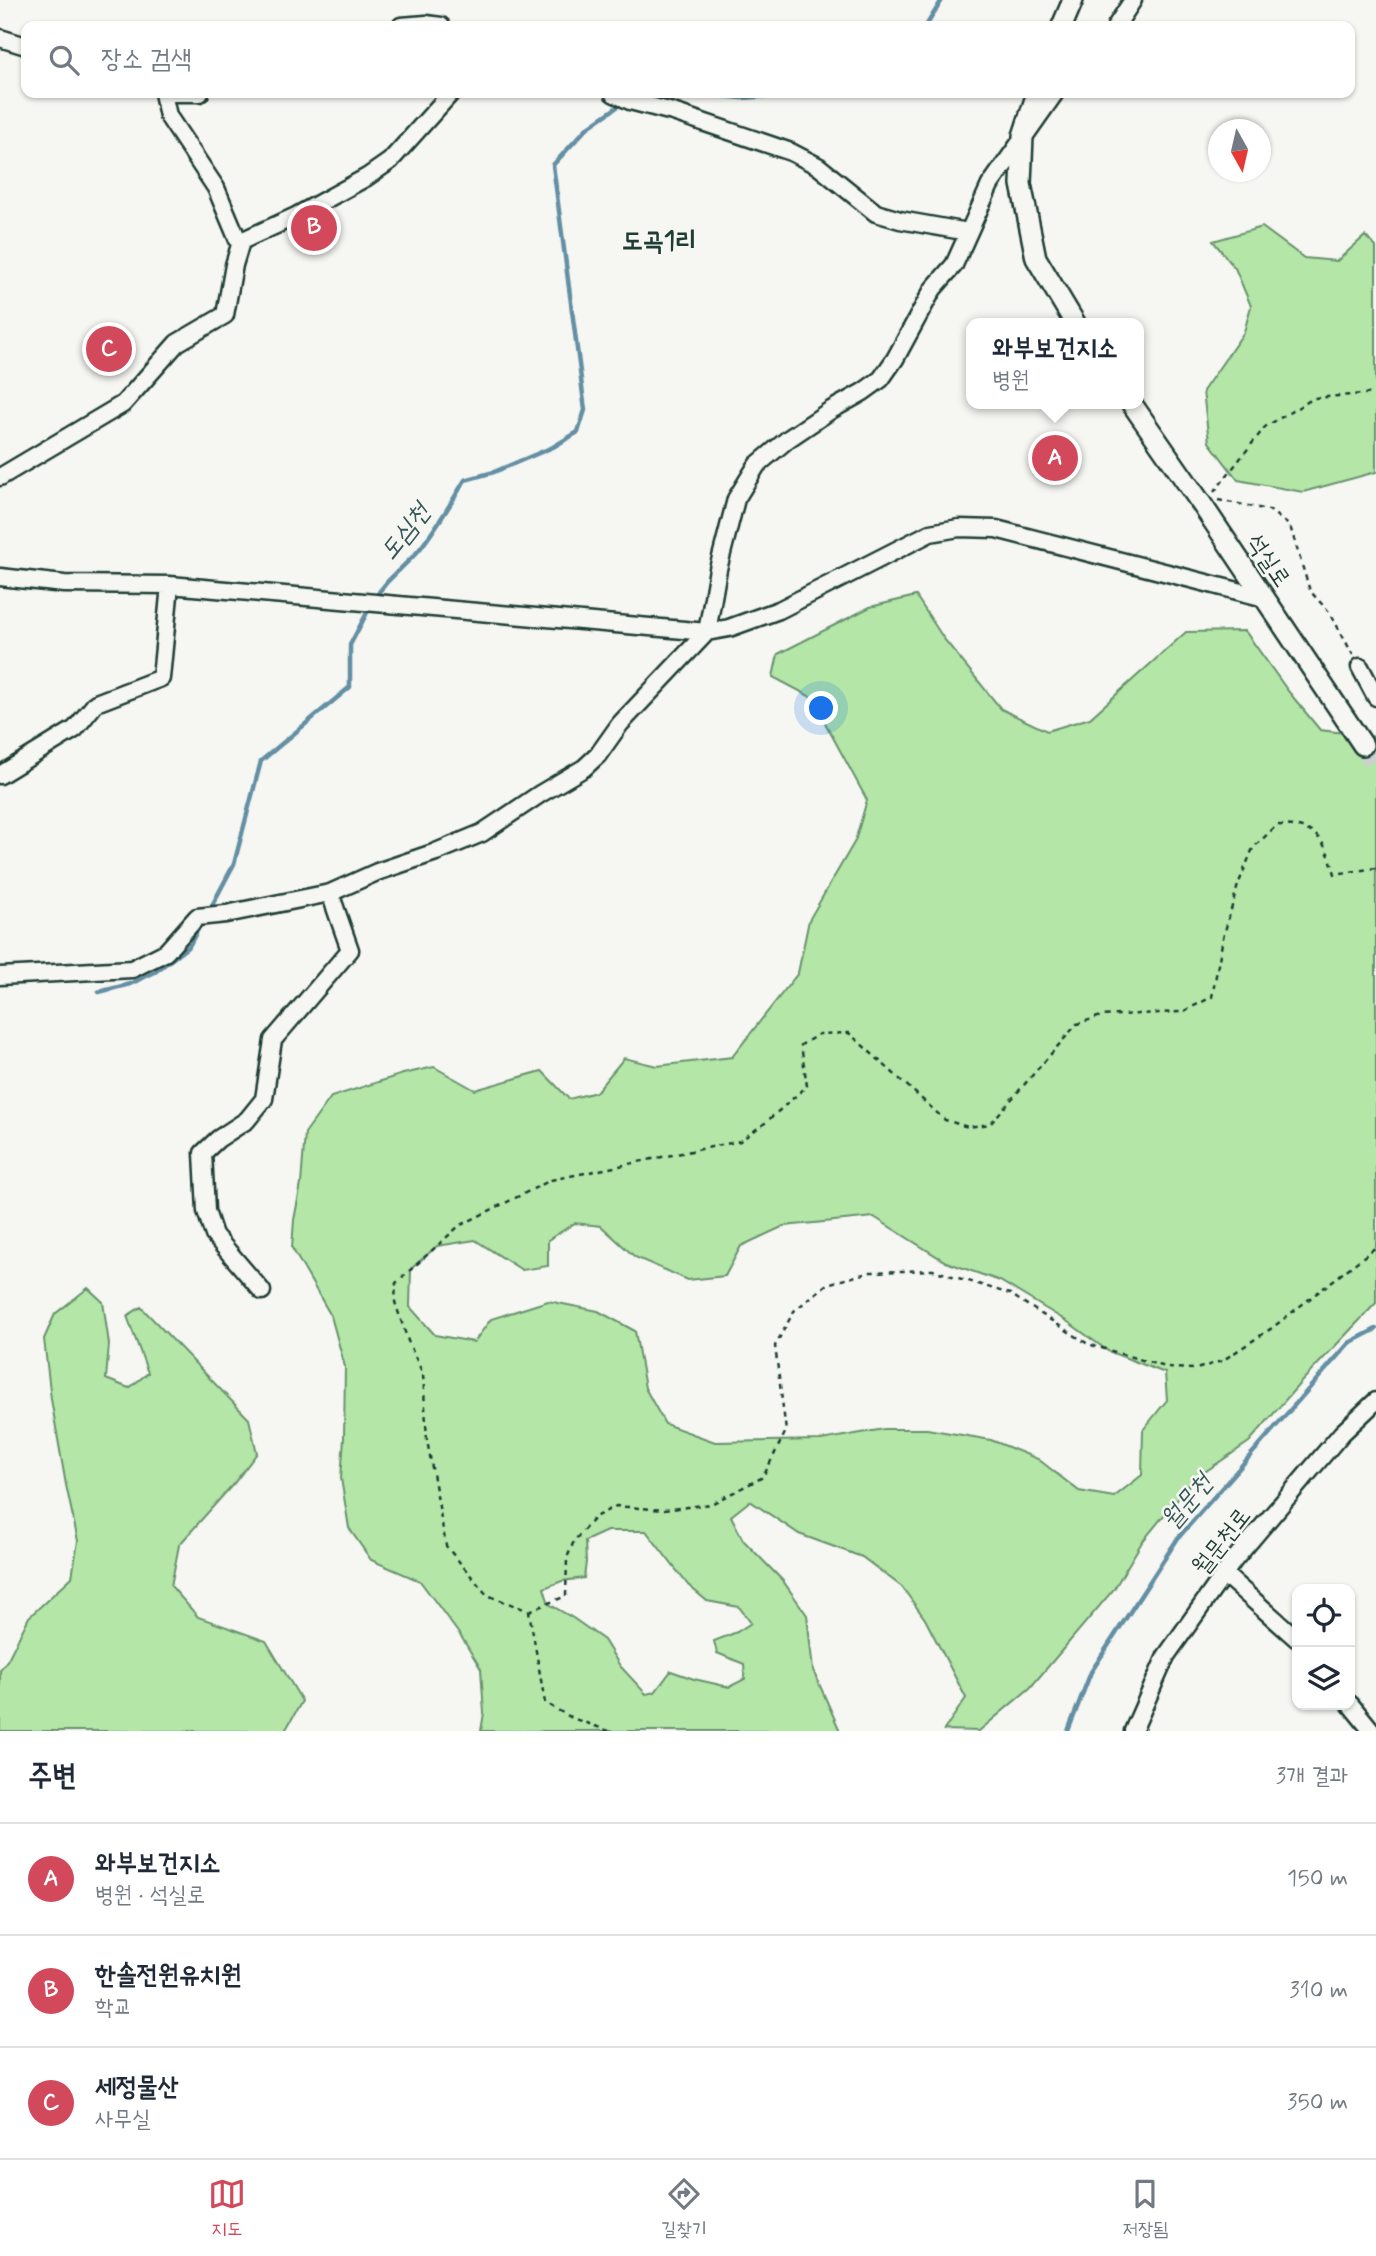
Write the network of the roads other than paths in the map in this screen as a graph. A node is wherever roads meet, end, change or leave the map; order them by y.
1 (1073, 0) edge
2 (1133, 0) edge
3 (1064, 21) edge
4 (1119, 21) edge
5 (0, 37) edge
6 (21, 44) edge
7 (164, 98) edge
8 (447, 98) edge
9 (622, 98) edge
10 (1035, 98) edge
11 (1051, 98) edge
12 (1023, 136) junction
13 (968, 232) junction
14 (239, 242) junction
15 (1072, 318) edge
16 (1135, 409) edge
17 (0, 477) edge
18 (0, 576) edge
19 (170, 585) junction
20 (1265, 598) junction
21 (707, 632) junction
22 (1360, 667) road end
23 (1376, 697) edge
24 (1363, 745) tunnel mouth
25 (0, 775) edge
26 (330, 893) junction
27 (0, 976) edge
28 (262, 1291) dead end
29 (1376, 1401) edge
30 (1224, 1574) junction
31 (1292, 1635) edge
32 (1355, 1710) edge
33 (1133, 1731) edge
34 (1372, 1731) edge

1 - 3 street
2 - 4 street
5 - 6 street
7 - 14 street
8 - 14 street
9 - 13 street
10 - 12 street
11 - 12 street
12 - 13 street
12 - 15 street
13 - 21 street
14 - 17 street
16 - 20 street, 석실로
18 - 19 street
19 - 21 street
19 - 25 street
20 - 21 street
20 - 24 street, 석실로
21 - 26 street
22 - 23 street
26 - 27 street
26 - 28 street
29 - 30 street, 월문천로
30 - 31 street
30 - 33 street, 월문천로
32 - 34 street

